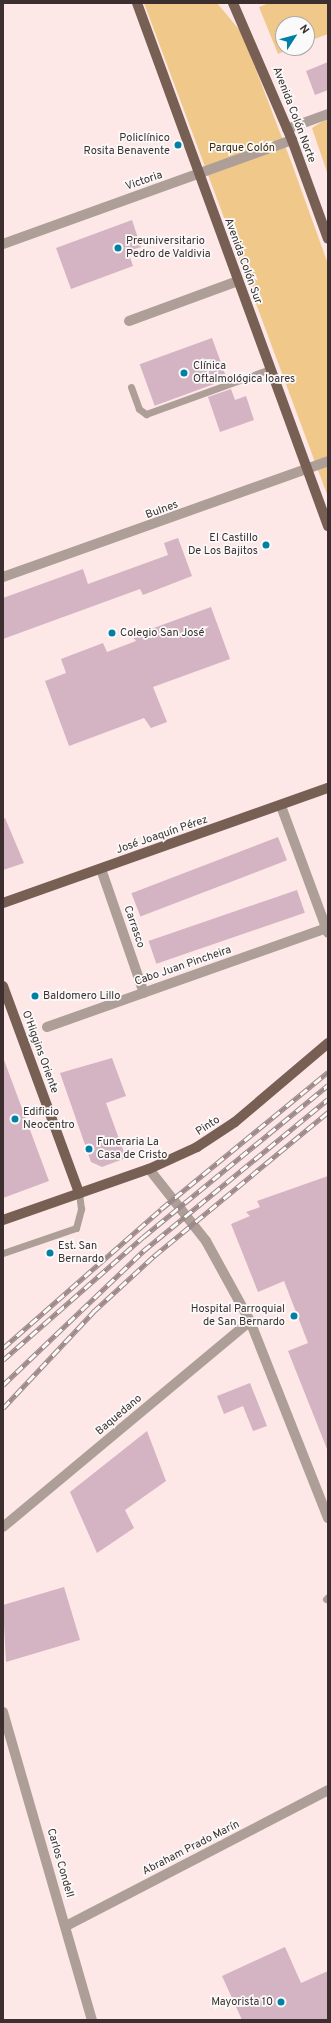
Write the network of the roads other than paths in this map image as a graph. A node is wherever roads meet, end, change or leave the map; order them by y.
1 (137, 3) edge
2 (233, 3) edge
3 (328, 114) edge
4 (287, 129) junction
5 (292, 140) junction
6 (199, 174) junction
7 (328, 239) edge
8 (3, 244) edge
9 (238, 281) junction
10 (129, 321) dead end
11 (270, 370) junction
12 (131, 387) dead end
13 (328, 461) edge
14 (307, 469) junction
15 (328, 526) edge
16 (3, 577) edge
17 (328, 788) edge
18 (281, 806) junction
19 (101, 869) junction
20 (3, 903) edge
21 (327, 931) edge
22 (3, 986) edge
23 (144, 993) junction
24 (47, 1027) dead end
25 (328, 1043) edge
26 (149, 1169) junction
27 (79, 1193) junction
28 (3, 1220) edge
29 (3, 1253) edge
30 (250, 1321) junction
31 (328, 1518) edge
32 (3, 1527) edge
33 (3, 1712) edge
34 (328, 1790) edge
35 (66, 1926) junction
36 (92, 2020) edge

1 - 6 main road, Avenida Colón Sur
2 - 4 main road, Avenida Colón Norte
3 - 4 street
4 - 5 main road, Avenida Colón Norte
5 - 6 street, Victoria
5 - 7 main road, Avenida Colón Norte
6 - 8 street, Victoria
6 - 9 main road, Avenida Colón Sur
9 - 10 street
9 - 11 main road, Avenida Colón Sur
11 - 12 lane
11 - 14 main road, Avenida Colón Sur
13 - 14 street, Bulnes
14 - 15 main road, Avenida Colón Sur
14 - 16 street, Bulnes
17 - 18 main road, José Joaquín Pérez
18 - 19 main road, José Joaquín Pérez
18 - 21 street
19 - 20 main road, José Joaquín Pérez
19 - 23 street, Carrasco
21 - 23 street, Cabo Juan Pincheira
22 - 27 main road, O'Higgins Oriente
23 - 24 street, Cabo Juan Pincheira
25 - 26 main road, Pinto
26 - 27 main road, Pinto
26 - 30 street
27 - 28 main road, Pinto
27 - 29 lane
30 - 31 street
30 - 32 street, Baquedano
33 - 35 street, Carlos Condell
34 - 35 street, Abraham Prado Marín
35 - 36 street, Carlos Condell

